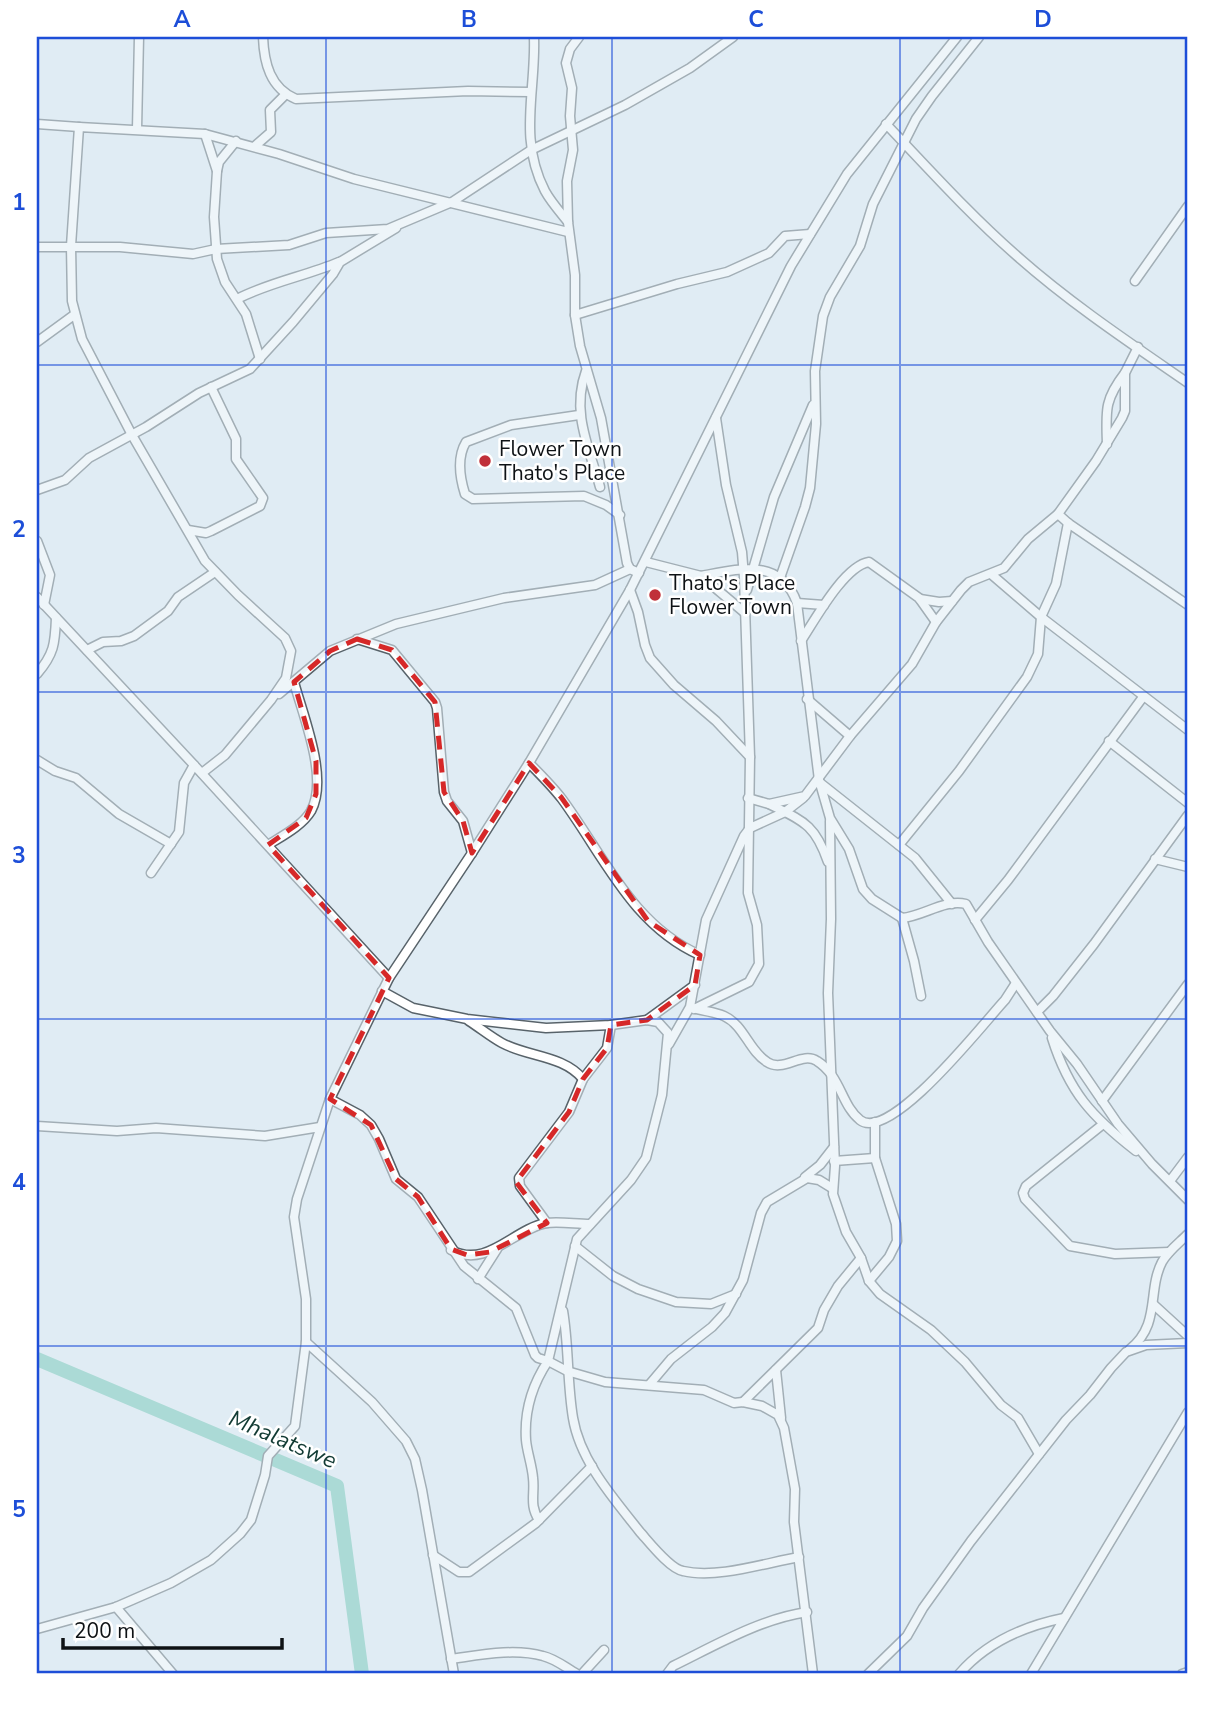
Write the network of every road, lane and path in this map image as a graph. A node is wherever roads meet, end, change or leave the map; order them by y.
1 (139, 37) edge
2 (264, 37) edge
3 (534, 37) edge
4 (579, 37) edge
5 (733, 37) edge
6 (957, 37) edge
7 (979, 37) edge
8 (531, 92) junction
9 (286, 94) junction
10 (37, 124) edge
11 (886, 124) junction
12 (79, 127) junction
13 (137, 129) junction
14 (571, 131) junction
15 (205, 134) junction
16 (236, 141) junction
17 (904, 143) junction
18 (255, 146) junction
19 (531, 150) junction
20 (216, 171) junction
21 (452, 202) junction
22 (1188, 206) edge
23 (407, 220) junction
24 (568, 222) junction
25 (568, 232) junction
26 (810, 234) junction
27 (71, 246) junction
28 (37, 247) edge
29 (216, 249) junction
30 (340, 262) junction
31 (1135, 281) dead end
32 (237, 299) junction
33 (74, 315) junction
34 (575, 315) junction
35 (37, 342) edge
36 (1138, 347) junction
37 (260, 359) junction
38 (586, 369) junction
39 (1125, 373) junction
40 (1188, 383) edge
41 (211, 387) junction
42 (815, 402) junction
43 (579, 415) junction
44 (716, 418) junction
45 (132, 435) junction
46 (1107, 444) junction
47 (612, 475) junction
48 (600, 486) junction
49 (37, 490) edge
50 (584, 496) junction
51 (1058, 514) junction
52 (620, 515) junction
53 (1068, 523) junction
54 (188, 530) junction
55 (37, 541) edge
56 (646, 562) junction
57 (743, 568) junction
58 (754, 569) junction
59 (635, 571) junction
60 (215, 572) junction
61 (991, 574) junction
62 (701, 576) junction
63 (780, 578) junction
64 (630, 590) junction
65 (745, 596) junction
66 (37, 597) edge
67 (919, 598) junction
68 (951, 601) junction
69 (797, 603) junction
70 (44, 605) junction
71 (824, 605) junction
72 (1188, 605) edge
73 (745, 613) junction
74 (1041, 617) junction
75 (56, 618) junction
76 (936, 622) junction
77 (357, 639) junction
78 (801, 641) junction
79 (87, 650) junction
80 (37, 674) edge
81 (294, 682) junction
82 (1143, 697) junction
83 (807, 699) junction
84 (271, 700) junction
85 (1188, 730) edge
86 (850, 736) junction
87 (1109, 741) junction
88 (750, 757) junction
89 (37, 760) edge
90 (528, 762) junction
91 (194, 765) junction
92 (202, 773) junction
93 (819, 781) junction
94 (805, 796) junction
95 (748, 798) junction
96 (1188, 803) edge
97 (769, 804) junction
98 (785, 812) junction
99 (1188, 815) edge
100 (830, 818) junction
101 (750, 828) junction
102 (171, 844) junction
103 (268, 845) junction
104 (899, 845) junction
105 (472, 853) junction
106 (1154, 859) junction
107 (1188, 867) edge
108 (830, 869) junction
109 (151, 873) dead end
110 (952, 904) junction
111 (902, 918) junction
112 (975, 920) junction
113 (700, 956) junction
114 (389, 978) junction
115 (1016, 983) junction
116 (695, 985) junction
117 (1188, 985) edge
118 (382, 991) junction
119 (921, 996) dead end
120 (692, 1008) junction
121 (1037, 1012) junction
122 (467, 1019) junction
123 (647, 1020) junction
124 (611, 1025) junction
125 (1050, 1031) junction
126 (668, 1046) junction
127 (831, 1072) junction
128 (583, 1079) junction
129 (330, 1098) junction
130 (1102, 1101) junction
131 (875, 1122) junction
132 (1102, 1125) junction
133 (37, 1126) edge
134 (320, 1127) junction
135 (834, 1147) junction
136 (1188, 1157) edge
137 (875, 1158) junction
138 (834, 1161) junction
139 (1152, 1164) junction
140 (803, 1179) junction
141 (1170, 1181) junction
142 (832, 1188) junction
143 (1188, 1200) edge
144 (547, 1223) junction
145 (590, 1224) junction
146 (1188, 1234) edge
147 (498, 1246) junction
148 (575, 1246) junction
149 (451, 1249) junction
150 (1169, 1252) junction
151 (861, 1258) junction
152 (478, 1279) junction
153 (869, 1281) junction
154 (736, 1294) junction
155 (1153, 1304) junction
156 (562, 1305) junction
157 (1188, 1336) edge
158 (306, 1342) junction
159 (1188, 1343) edge
160 (1126, 1352) junction
161 (548, 1361) junction
162 (776, 1370) junction
163 (567, 1371) junction
164 (649, 1385) junction
165 (743, 1402) junction
166 (1188, 1412) edge
167 (781, 1418) junction
168 (1039, 1454) junction
169 (592, 1466) junction
170 (539, 1520) junction
171 (433, 1555) junction
172 (799, 1557) junction
173 (131, 1600) junction
174 (116, 1607) junction
175 (807, 1612) junction
176 (1064, 1618) junction
177 (129, 1621) junction
178 (37, 1629) edge
179 (604, 1650) dead end
180 (451, 1659) junction
181 (1188, 1672) edge
182 (173, 1674) edge
183 (454, 1674) edge
184 (579, 1674) edge
185 (667, 1674) edge
186 (813, 1674) edge
187 (868, 1674) edge
188 (960, 1674) edge
189 (1031, 1674) edge
190 (1182, 1674) edge

1 - 13 street
2 - 9 street
3 - 8 street
4 - 14 street
5 - 14 street
6 - 11 street
7 - 17 street
8 - 9 street
8 - 19 street
9 - 18 street
10 - 12 street
11 - 17 street
11 - 26 street
12 - 13 street
12 - 27 street
13 - 15 street
14 - 19 street
14 - 24 street
15 - 16 street
15 - 20 street
16 - 18 street
16 - 20 street
17 - 36 street
17 - 42 street
18 - 21 street
19 - 21 street
19 - 24 street
20 - 29 street
21 - 23 street
21 - 25 street
22 - 31 street
23 - 29 street
23 - 30 street
24 - 25 street
25 - 34 street
26 - 34 street
26 - 44 street
27 - 28 street
27 - 29 street
27 - 33 street
29 - 32 street
30 - 32 street
30 - 37 street
32 - 37 street
33 - 35 street
33 - 45 street
34 - 38 street
36 - 39 street
36 - 40 street
37 - 41 street
38 - 43 street
38 - 47 street
39 - 46 street
39 - 46 street
41 - 45 street
41 - 54 street
42 - 58 street
42 - 63 street
43 - 48 street
43 - 50 street
44 - 56 street
44 - 57 street
45 - 49 street
45 - 54 street
46 - 51 street
47 - 48 street
47 - 52 street
48 - 50 street
50 - 52 street
51 - 53 street
51 - 61 street
52 - 59 street
53 - 72 street
53 - 74 street
54 - 60 street
55 - 70 street
56 - 59 street
56 - 62 street
57 - 58 street
57 - 62 street
57 - 65 street
58 - 63 street
58 - 65 street
59 - 64 street
59 - 77 street
60 - 79 street
60 - 84 street
61 - 68 street
61 - 74 street
62 - 73 street
63 - 69 street
64 - 88 street
64 - 90 street
65 - 73 street
66 - 70 street
67 - 68 street
67 - 71 street
67 - 76 street
68 - 76 street
69 - 71 street
69 - 78 street
70 - 75 street
71 - 78 street
73 - 88 street
74 - 82 street
74 - 104 street
75 - 79 street
75 - 80 street
76 - 86 street
77 - 81 street
77 - 105 street
78 - 83 street
79 - 91 street
81 - 84 street
81 - 103 street
82 - 85 street
82 - 87 street
83 - 86 street
83 - 93 street
84 - 92 street
86 - 93 street
87 - 96 street
87 - 112 street
88 - 95 street
89 - 102 street
90 - 105 street
90 - 113 street
91 - 92 street
91 - 102 street
92 - 103 street
93 - 94 street
93 - 100 street
93 - 104 street
94 - 97 street
94 - 98 street
95 - 97 street
95 - 101 street
97 - 98 street
98 - 101 street
98 - 108 street
99 - 106 street
100 - 108 street
100 - 111 street
101 - 113 street
101 - 120 street
102 - 109 street
103 - 114 street
104 - 110 street
105 - 114 street
106 - 107 street
106 - 121 street
108 - 127 street
110 - 111 street
110 - 112 street
111 - 119 street
112 - 115 street
113 - 116 street
114 - 118 street
115 - 121 street
115 - 131 street
116 - 120 street
116 - 123 street
117 - 130 street
118 - 122 street
118 - 129 street
120 - 126 street
120 - 127 street
121 - 125 street
122 - 124 street
122 - 128 street
123 - 124 street
123 - 126 street
124 - 128 street
125 - 130 street
125 - 132 street
126 - 145 street
127 - 131 street
127 - 135 street
128 - 144 street
129 - 134 street
129 - 149 street
130 - 139 street
131 - 137 street
132 - 139 street
132 - 150 street
133 - 134 street
134 - 158 street
135 - 138 street
135 - 140 street
136 - 141 street
137 - 138 street
137 - 153 street
138 - 142 street
139 - 141 street
140 - 142 street
140 - 154 street
141 - 143 street
142 - 151 street
144 - 145 street
144 - 147 street
145 - 148 street
146 - 150 street
147 - 149 street
147 - 152 street
148 - 154 street
148 - 156 street
149 - 152 street
150 - 155 street
151 - 153 street
151 - 162 street
152 - 161 street
153 - 168 street
154 - 164 street
155 - 157 street
155 - 160 street
156 - 161 street
156 - 163 street
158 - 171 street
158 - 173 street
159 - 160 street
160 - 168 street
161 - 163 street
161 - 170 street
162 - 165 street
162 - 167 street
163 - 164 street
163 - 169 street
164 - 165 street
165 - 167 street
166 - 176 street
167 - 172 street
168 - 187 street
169 - 170 street
169 - 172 street
170 - 171 street
171 - 180 street
172 - 175 street
173 - 174 street
173 - 177 street
174 - 177 street
174 - 178 street
175 - 185 street
175 - 186 street
176 - 188 street
176 - 189 street
177 - 182 street
179 - 184 street
180 - 183 street
180 - 184 street
181 - 190 street

